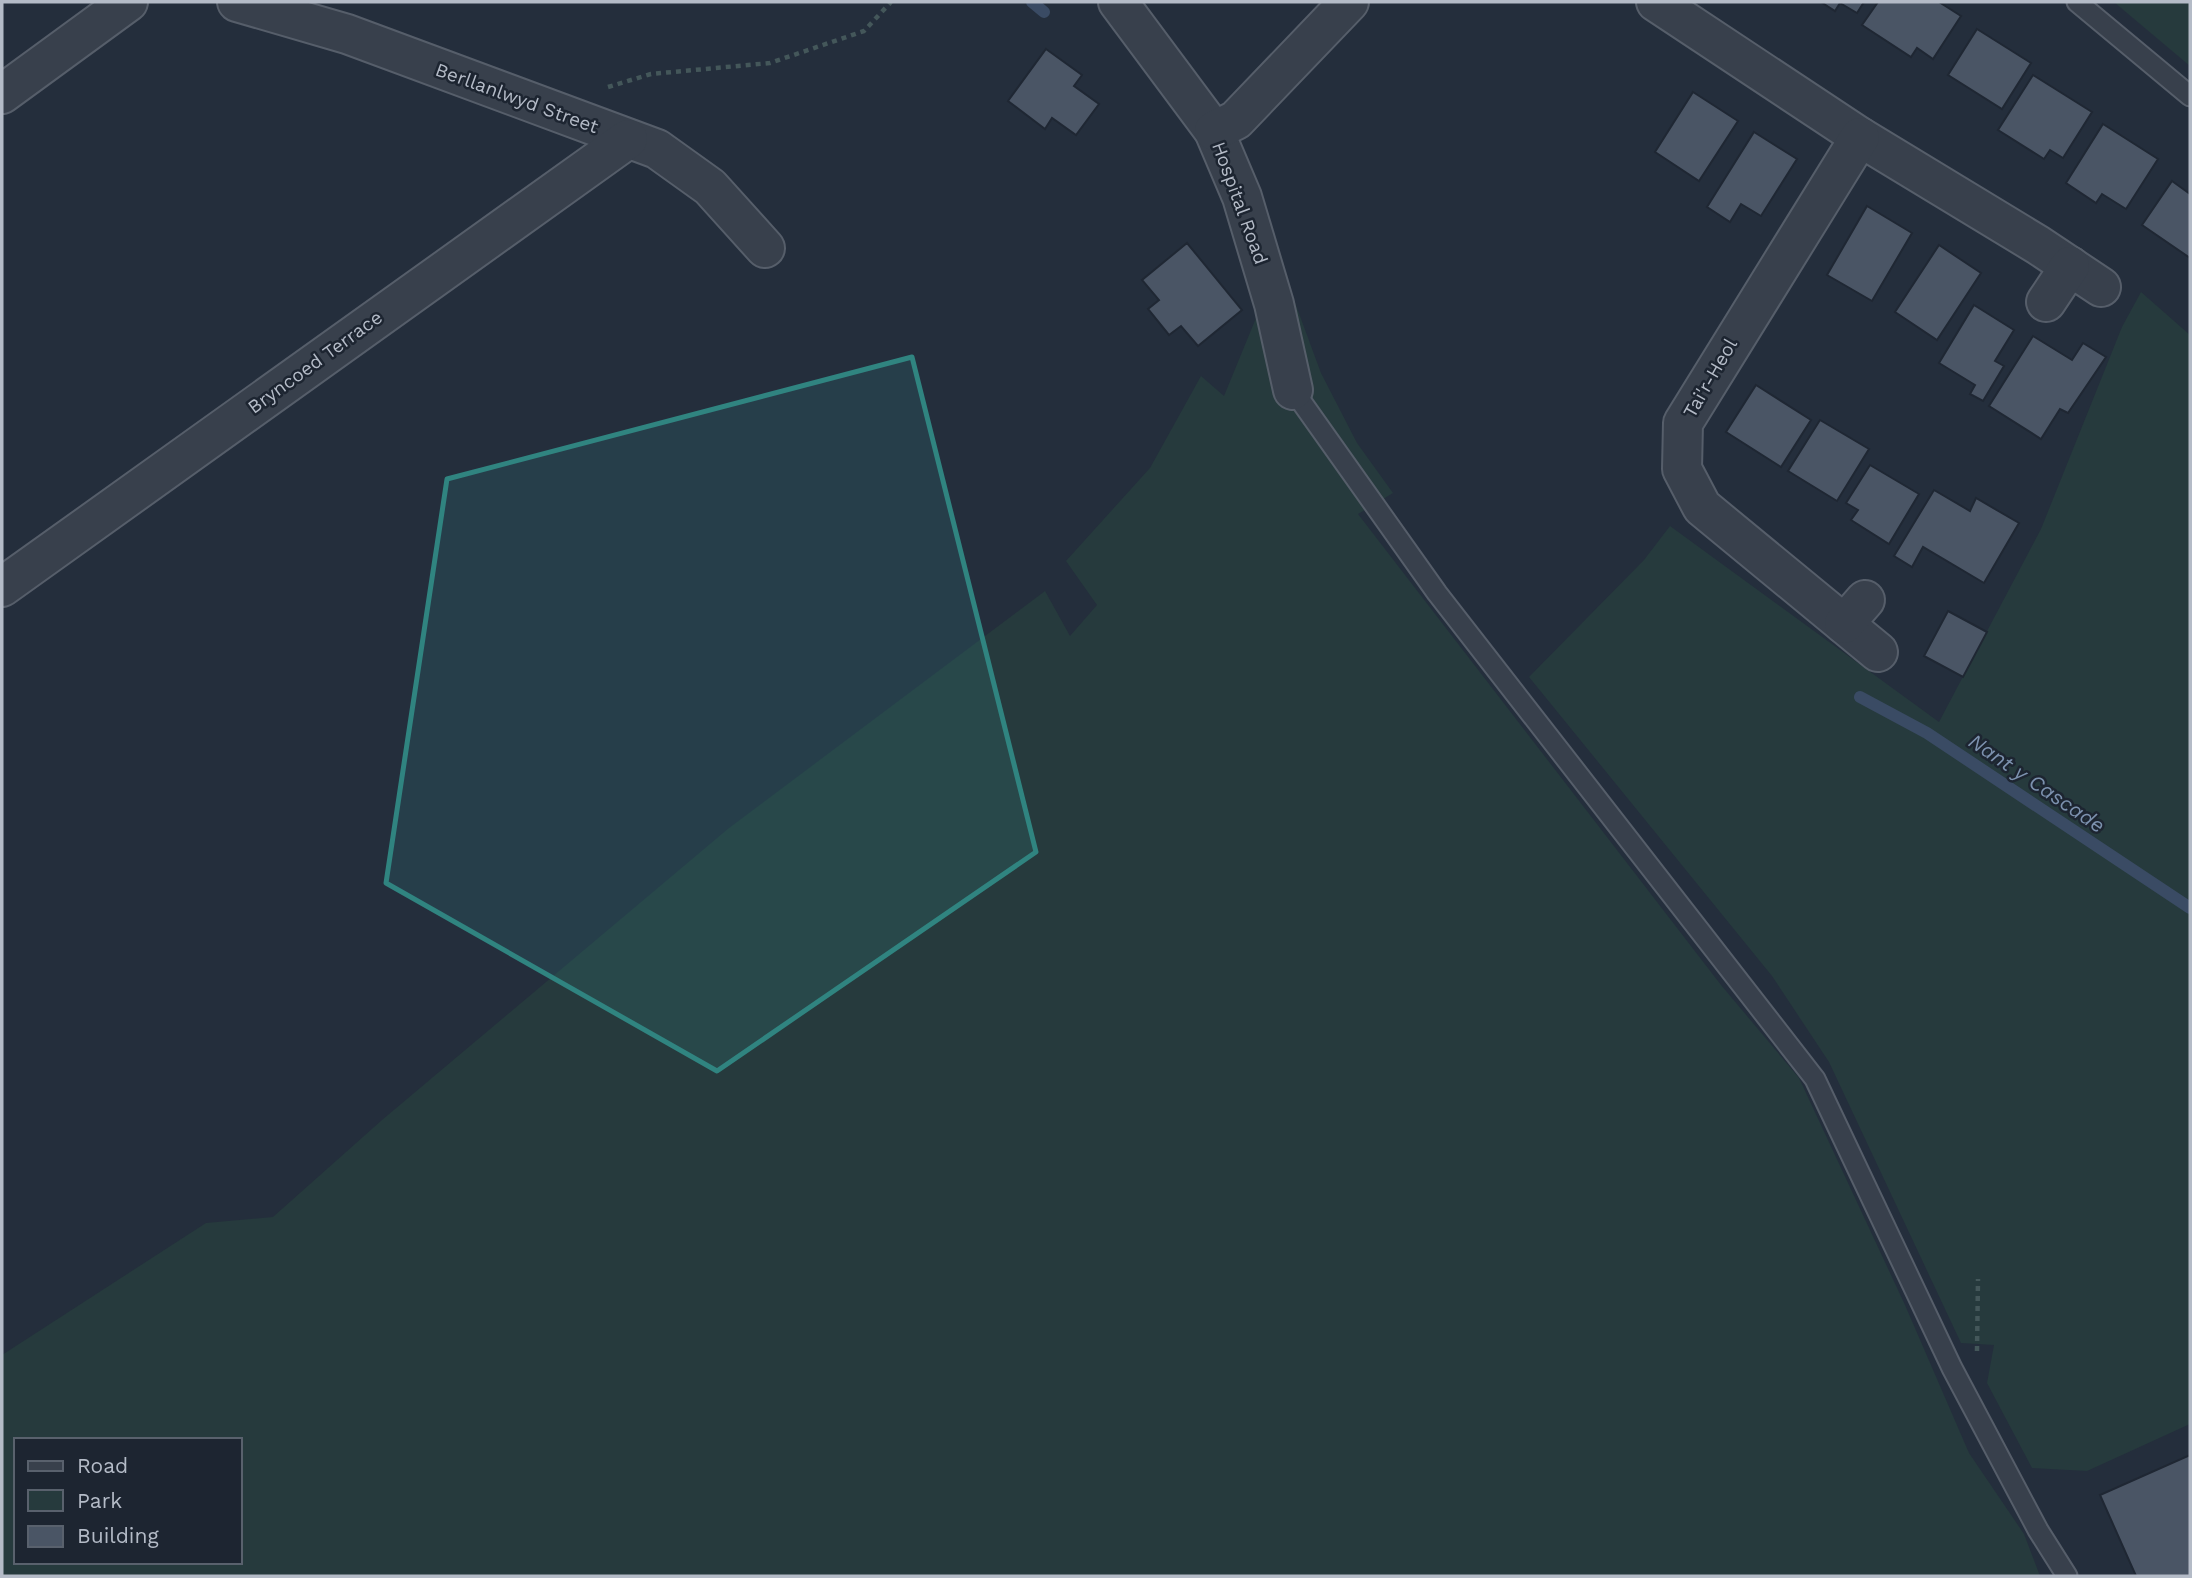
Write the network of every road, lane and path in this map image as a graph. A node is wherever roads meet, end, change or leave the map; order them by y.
1 (128, 2) edge
2 (237, 2) edge
3 (891, 2) edge
4 (1118, 2) edge
5 (1349, 2) edge
6 (1656, 2) edge
7 (2077, 2) edge
8 (283, 8) edge
9 (2, 93) edge
10 (2190, 96) edge
11 (551, 110) junction
12 (1214, 131) junction
13 (1860, 137) junction
14 (628, 139) junction
15 (765, 248) dead end
16 (2070, 266) junction
17 (2101, 287) dead end
18 (2046, 302) dead end
19 (1293, 390) joint
20 (2, 587) edge
21 (1878, 652) dead end
22 (1978, 1279) dead end
23 (1965, 1392) junction
24 (2067, 1576) edge

1 - 9 street
2 - 8 street, Berllanlwyd Street
3 - 11 path
4 - 12 street, Hospital Road
5 - 12 street
6 - 13 street
7 - 10 lane
8 - 11 street, Berllanlwyd Street
11 - 14 street, Berllanlwyd Street
12 - 19 street, Hospital Road
13 - 16 street
13 - 21 street, Tai'r-Heol
14 - 15 street, Berllanlwyd Street
14 - 20 street, Bryncoed Terrace
16 - 17 street
16 - 18 street
19 - 23 lane
22 - 23 path
23 - 24 lane

